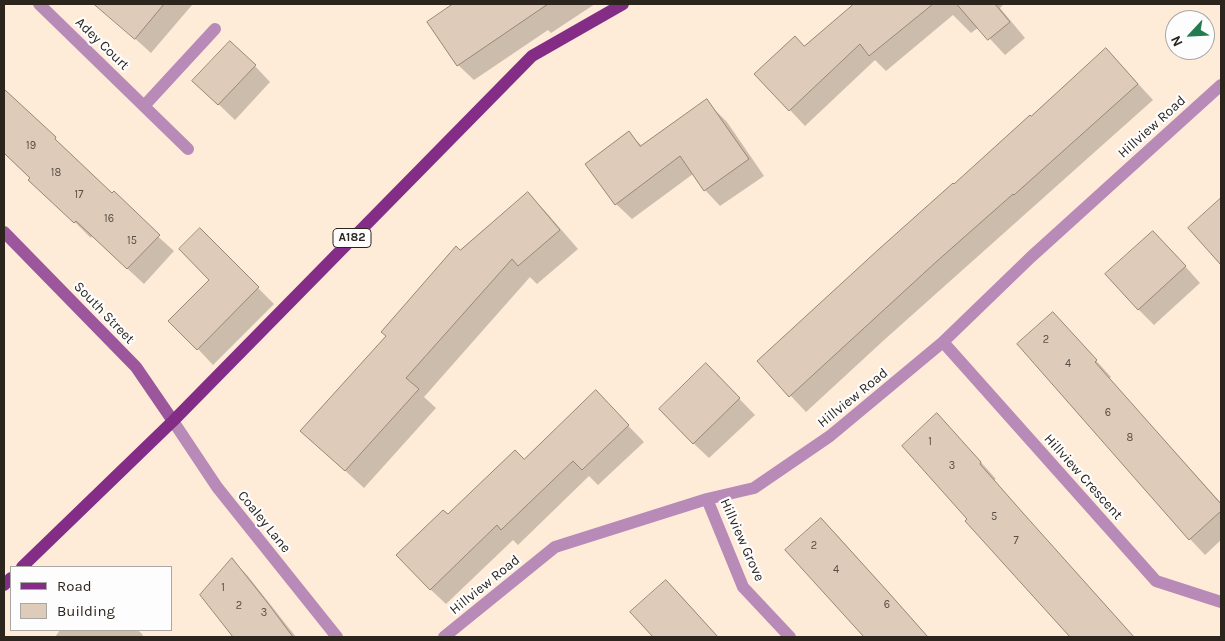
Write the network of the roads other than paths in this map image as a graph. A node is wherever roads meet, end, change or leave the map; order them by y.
1 (40, 4) edge
2 (623, 4) edge
3 (215, 29) dead end
4 (1221, 85) edge
5 (144, 106) junction
6 (188, 148) dead end
7 (4, 232) edge
8 (942, 342) junction
9 (174, 421) junction
10 (707, 499) junction
11 (23, 566) edge
12 (1221, 602) edge
13 (337, 637) edge
14 (444, 637) edge
15 (790, 637) edge

1 - 5 street, Adey Court
2 - 9 main road, A182
3 - 5 street
4 - 8 street, Hillview Road
5 - 6 street, Adey Court
7 - 9 street, South Street
8 - 10 street, Hillview Road
8 - 12 street, Hillview Crescent
9 - 11 main road, A182
9 - 13 street, Coaley Lane
10 - 14 street, Hillview Road
10 - 15 street, Hillview Grove

